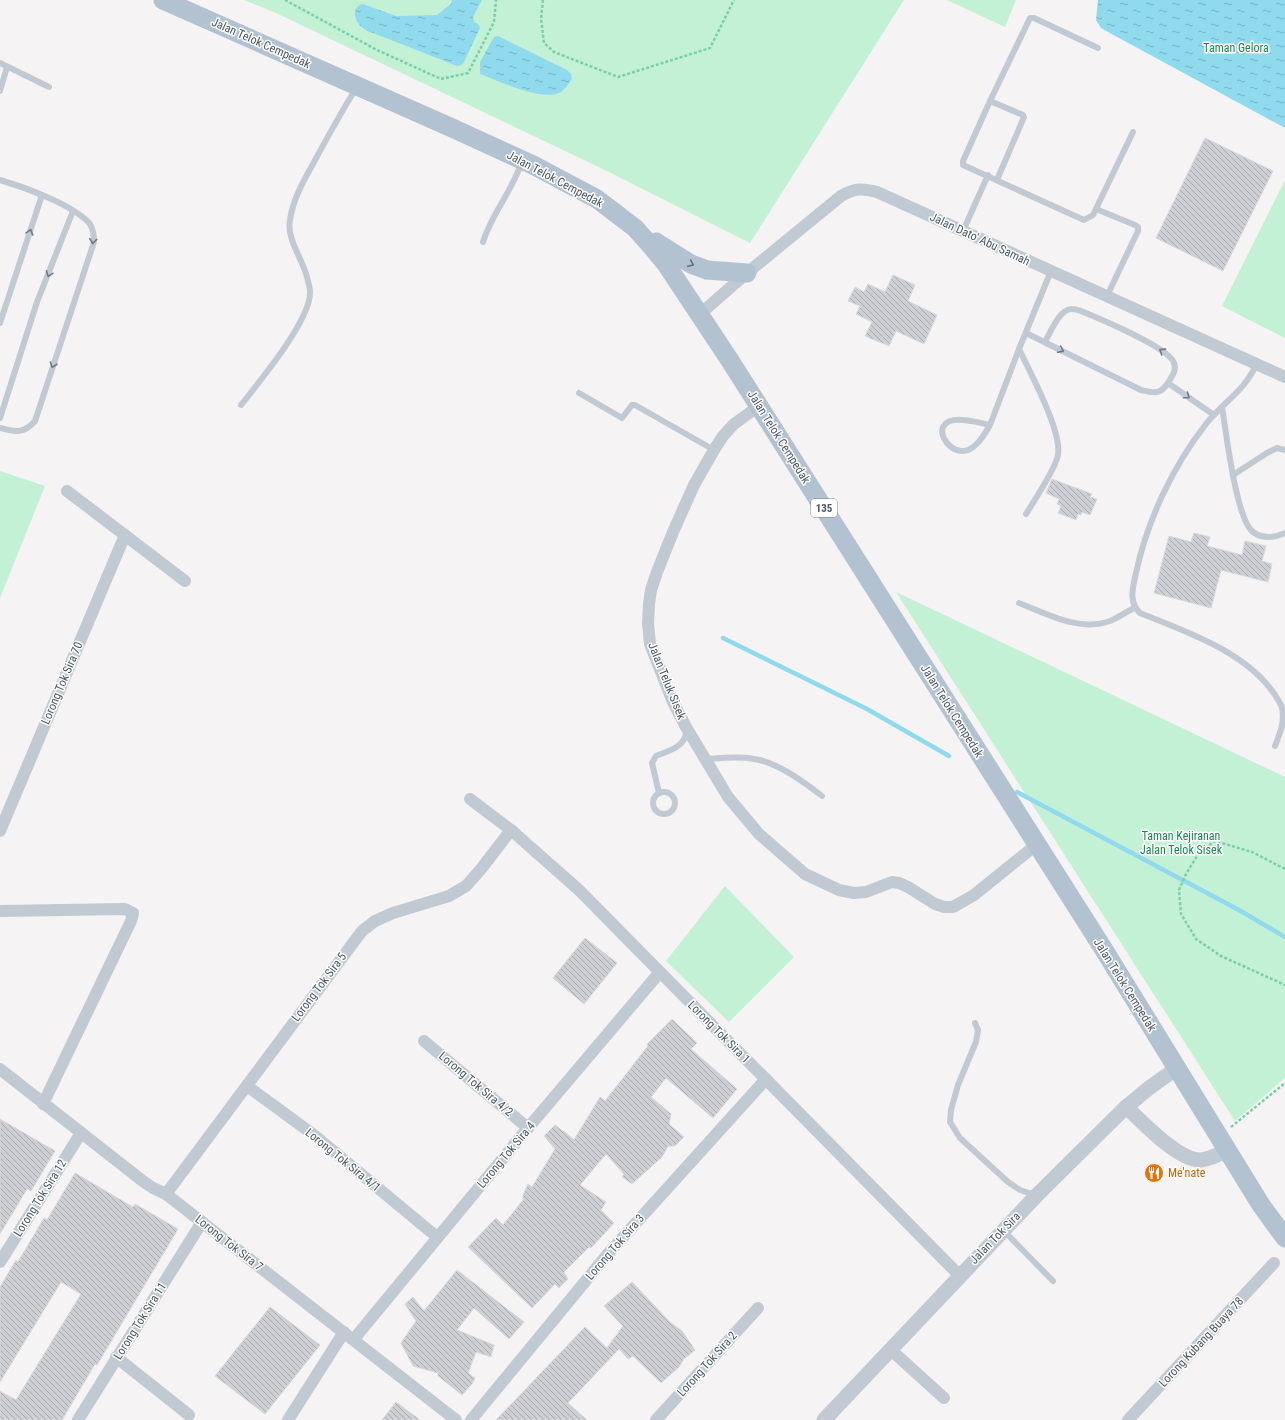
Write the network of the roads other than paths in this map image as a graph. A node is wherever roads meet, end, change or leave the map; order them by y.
1 (163, 0) edge
2 (1098, 48) dead end
3 (0, 63) edge
4 (7, 67) junction
5 (357, 86) junction
6 (49, 87) dead end
7 (0, 91) edge
8 (990, 102) junction
9 (1132, 132) dead end
10 (522, 160) junction
11 (988, 176) junction
12 (0, 180) edge
13 (997, 180) junction
14 (42, 195) junction
15 (1096, 209) junction
16 (73, 211) junction
17 (635, 228) junction
18 (963, 230) junction
19 (483, 242) dead end
20 (1051, 271) junction
21 (747, 273) junction
22 (1107, 296) junction
23 (700, 314) junction
24 (0, 322) edge
25 (1026, 333) junction
26 (1045, 342) junction
27 (1019, 349) junction
28 (1257, 364) junction
29 (1285, 377) edge
30 (1168, 383) junction
31 (579, 393) dead end
32 (241, 405) dead end
33 (759, 406) junction
34 (1222, 408) junction
35 (1214, 415) junction
36 (0, 418) edge
37 (990, 425) junction
38 (0, 428) edge
39 (714, 450) junction
40 (1285, 450) edge
41 (1233, 475) junction
42 (67, 491) dead end
43 (1026, 514) dead end
44 (1285, 533) edge
45 (125, 535) junction
46 (185, 581) dead end
47 (1019, 603) dead end
48 (1134, 608) junction
49 (686, 727) junction
50 (1275, 746) dead end
51 (705, 759) junction
52 (659, 793) dead end
53 (822, 796) dead end
54 (470, 798) dead end
55 (511, 830) junction
56 (0, 831) edge
57 (1036, 845) junction
58 (0, 911) edge
59 (660, 972) junction
60 (975, 1023) dead end
61 (424, 1041) dead end
62 (1177, 1068) junction
63 (0, 1069) edge
64 (766, 1080) junction
65 (247, 1086) junction
66 (43, 1104) junction
67 (1126, 1107) junction
68 (528, 1128) junction
69 (80, 1133) junction
70 (1223, 1143) junction
71 (166, 1194) junction
72 (1037, 1195) junction
73 (202, 1222) junction
74 (1003, 1230) junction
75 (437, 1237) junction
76 (1285, 1238) edge
77 (0, 1262) edge
78 (1274, 1264) dead end
79 (960, 1276) junction
80 (1053, 1281) dead end
81 (758, 1308) dead end
82 (349, 1335) junction
83 (891, 1350) junction
84 (116, 1358) junction
85 (944, 1398) dead end
86 (189, 1415) dead end
87 (78, 1420) edge
88 (288, 1420) edge
89 (456, 1420) edge
90 (471, 1420) edge
91 (656, 1420) edge
92 (824, 1420) edge
93 (1128, 1420) edge

1 - 5 main road, Jalan Telok Cempedak / 135
2 - 8 lane
3 - 4 lane
4 - 6 lane
4 - 7 lane
5 - 10 main road, Jalan Telok Cempedak / 135
5 - 32 lane
8 - 11 lane
8 - 13 lane
9 - 15 lane
10 - 17 main road, Jalan Telok Cempedak / 135
10 - 19 lane
11 - 13 lane
11 - 18 lane
12 - 14 lane
13 - 15 lane
14 - 16 lane
24 -> 14 lane
15 - 22 lane
16 -> 36 lane
16 -> 38 lane
17 -> 21 main road
17 - 23 main road, Jalan Telok Cempedak / 135
18 - 20 street, Jalan Dato' Abu Samah
18 - 21 street, Jalan Dato' Abu Samah
20 - 22 street, Jalan Dato' Abu Samah
20 - 25 lane
21 - 23 street, Jalan Dato' Abu Samah
22 - 28 street, Jalan Dato' Abu Samah
23 - 33 main road, Jalan Telok Cempedak / 135
25 - 26 lane
25 - 27 lane
26 -> 30 lane
30 -> 26 lane
27 - 37 lane
27 - 43 lane
28 - 29 street, Jalan Dato' Abu Samah
28 - 34 lane
30 -> 35 lane
31 - 39 lane
33 - 39 street, Jalan Teluk Sisek
33 - 57 main road, Jalan Telok Cempedak / 135
34 - 35 lane
34 - 41 lane
35 - 48 lane
37 - 37 lane
39 - 49 street, Jalan Teluk Sisek
40 - 41 lane
41 - 44 lane
42 - 45 street
45 - 46 street
45 - 56 street, Lorong Tok Sira 70
47 - 48 lane
48 - 50 lane
49 - 51 street, Jalan Teluk Sisek
49 - 52 lane
51 - 53 lane
51 - 57 street, Jalan Teluk Sisek
54 - 55 street, Lorong Tok Sira 1
55 - 59 street, Lorong Tok Sira 1
55 - 65 street, Lorong Tok Sira 5
57 - 62 main road, Jalan Telok Cempedak / 135
58 - 66 street
59 - 64 street, Lorong Tok Sira 1
59 - 68 street, Lorong Tok Sira 4
60 - 72 lane
61 - 68 street, Lorong Tok Sira 4/2
62 - 67 street, Jalan Tok Sira
62 - 70 main road, Jalan Telok Cempedak / 135
63 - 66 street, Lorong Tok Sira 7
64 - 79 street, Lorong Tok Sira 1
64 - 90 street, Lorong Tok Sira 3
65 - 71 street, Lorong Tok Sira 5
65 - 75 street, Lorong Tok Sira 4/1
66 - 69 street, Lorong Tok Sira 7
67 - 70 street
67 - 72 street, Jalan Tok Sira
68 - 75 street, Lorong Tok Sira 4
69 - 71 street, Lorong Tok Sira 7
69 - 77 street, Lorong Tok Sira 12
70 - 76 main road, Jalan Telok Cempedak / 135
71 - 73 street, Lorong Tok Sira 7
72 - 74 street, Jalan Tok Sira
73 - 82 street, Lorong Tok Sira 7
73 - 84 street, Lorong Tok Sira 11
74 - 79 street, Jalan Tok Sira
74 - 80 lane
75 - 82 street, Lorong Tok Sira 4
78 - 93 street, Lorong Kubang Buaya 78
79 - 83 street, Jalan Tok Sira
81 - 91 street, Lorong Tok Sira 2
82 - 88 street, Lorong Tok Sira 4
82 - 89 street, Lorong Tok Sira 7
83 - 85 street
83 - 92 street, Jalan Tok Sira
84 - 86 street
84 - 87 street, Lorong Tok Sira 11

